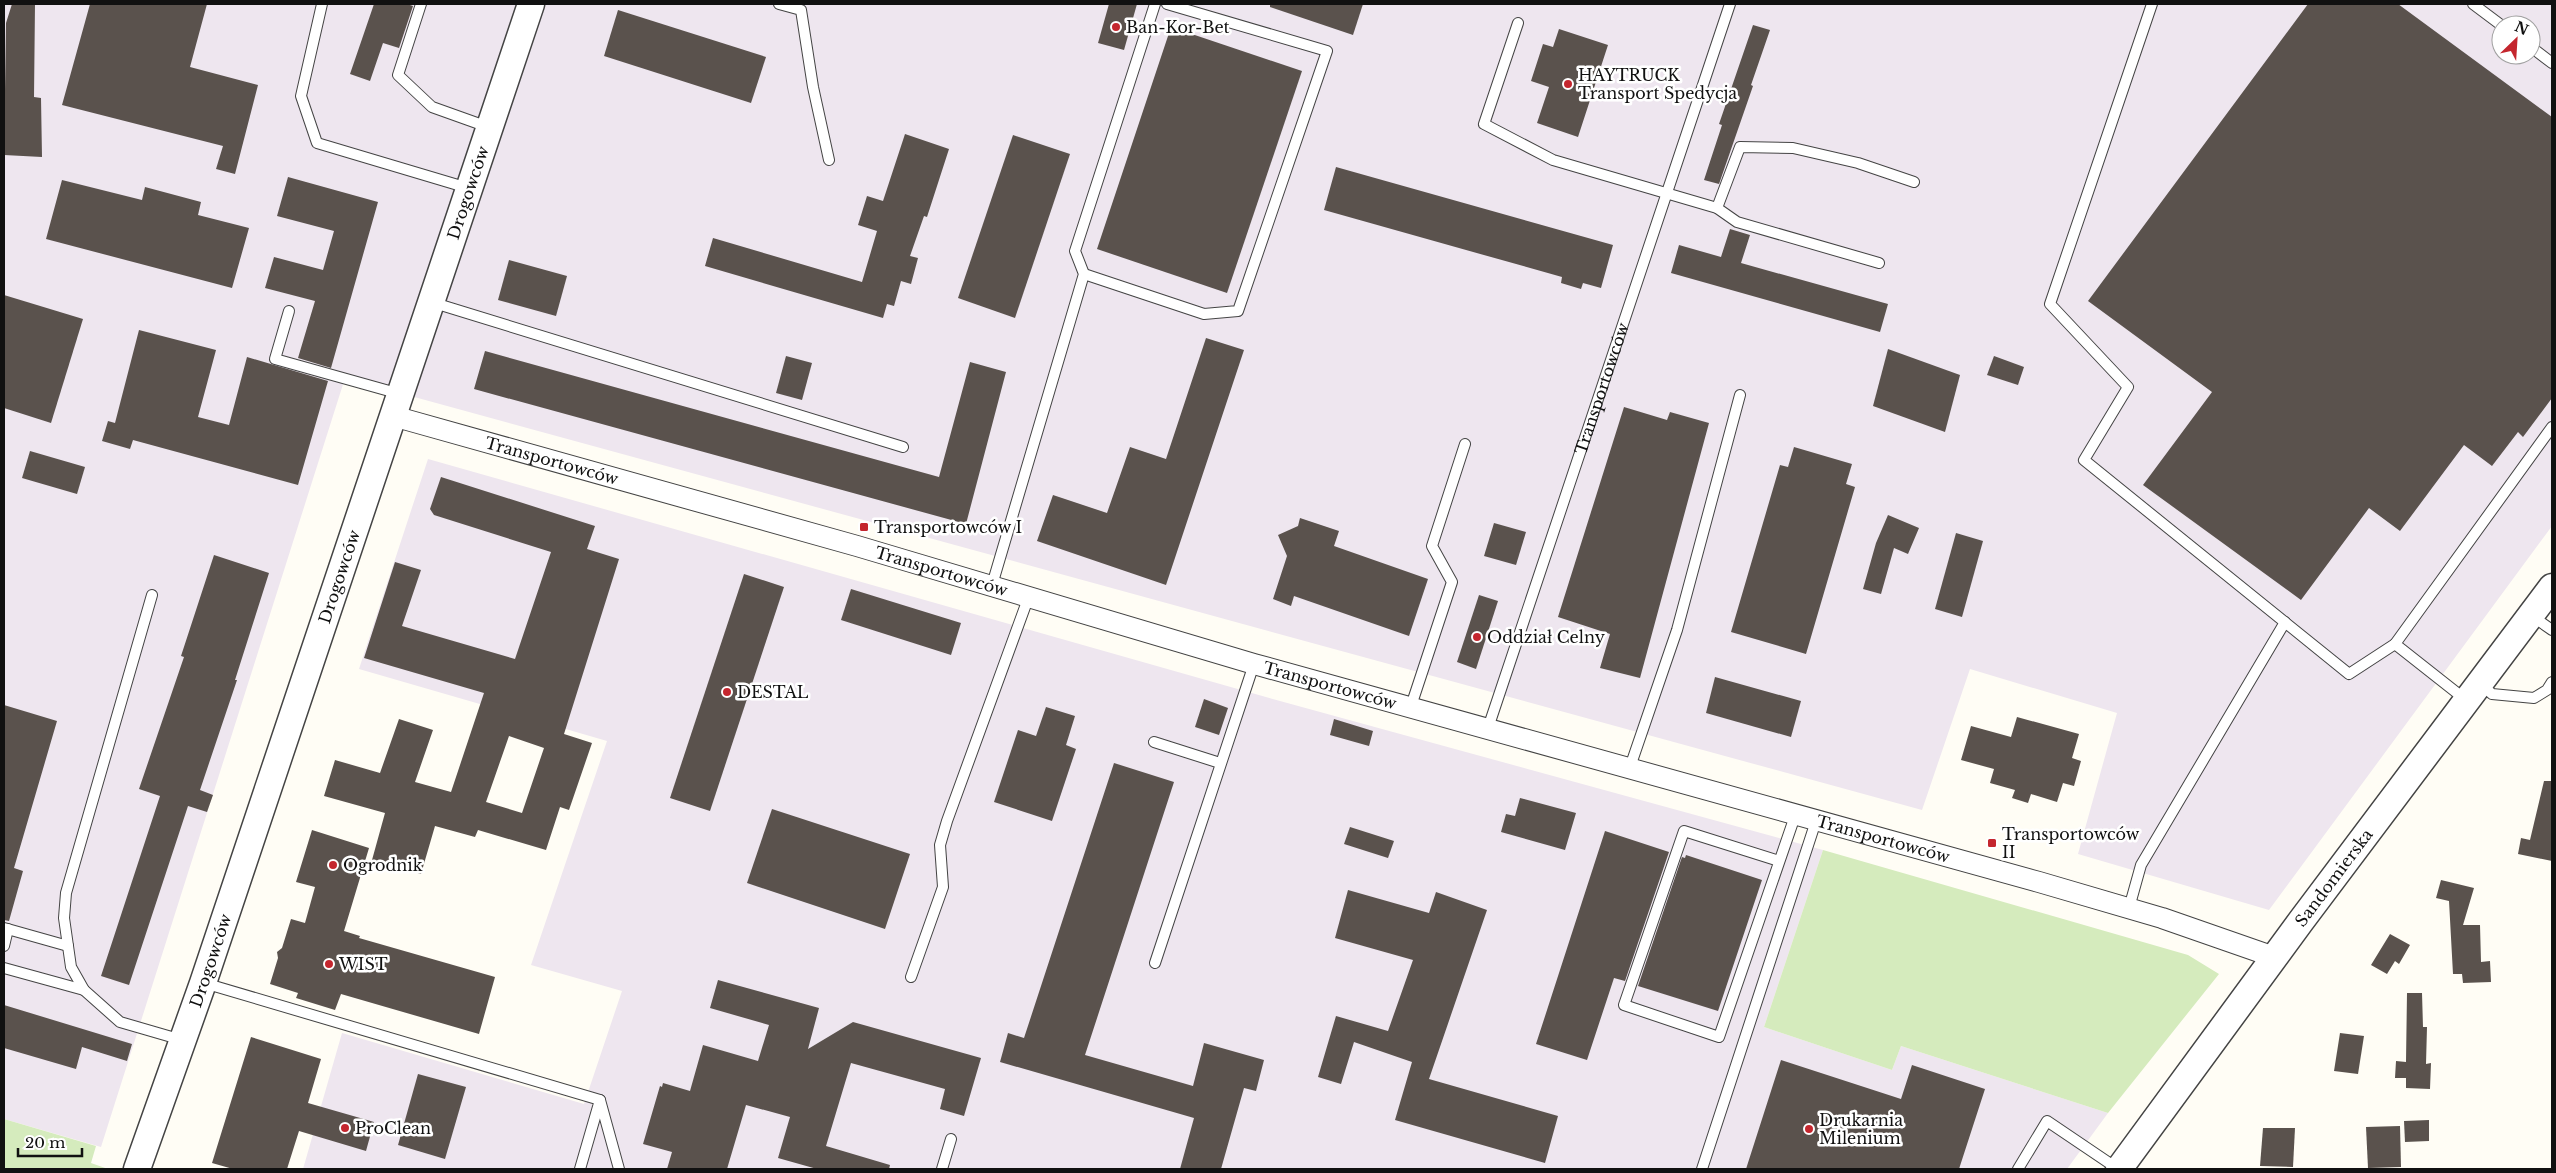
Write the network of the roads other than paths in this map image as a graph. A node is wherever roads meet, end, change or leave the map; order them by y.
1 (322, 4) edge
2 (421, 4) edge
3 (531, 4) edge
4 (779, 4) edge
5 (1155, 4) edge
6 (1167, 4) edge
7 (1730, 4) edge
8 (2152, 4) edge
9 (2473, 4) edge
10 (2491, 17) edge
11 (1518, 23) dead end
12 (2541, 55) edge
13 (2552, 63) edge
14 (489, 127) junction
15 (829, 160) dead end
16 (1914, 182) dead end
17 (469, 189) junction
18 (1666, 194) junction
19 (1717, 208) junction
20 (1879, 263) dead end
21 (1084, 274) junction
22 (430, 302) junction
23 (289, 311) dead end
24 (1740, 395) dead end
25 (397, 405) junction
26 (2552, 427) edge
27 (1465, 444) dead end
28 (903, 446) dead end
29 (992, 585) junction
30 (2552, 587) edge
31 (152, 595) dead end
32 (1029, 596) junction
33 (2531, 615) junction
34 (2285, 622) junction
35 (2552, 630) edge
36 (2394, 644) junction
37 (1254, 664) junction
38 (2552, 682) edge
39 (2474, 692) junction
40 (1412, 706) junction
41 (1488, 728) junction
42 (1154, 742) dead end
43 (1220, 763) junction
44 (1630, 767) junction
45 (1795, 816) junction
46 (1816, 822) junction
47 (1779, 862) junction
48 (2129, 908) junction
49 (6, 929) edge
50 (4, 946) edge
51 (68, 946) junction
52 (2274, 957) junction
53 (1155, 963) dead end
54 (4, 968) edge
55 (911, 977) dead end
56 (203, 983) junction
57 (84, 990) junction
58 (183, 1041) junction
59 (600, 1100) junction
60 (950, 1140) dead end
61 (142, 1163) edge
62 (580, 1169) edge
63 (619, 1169) edge
64 (942, 1169) edge
65 (1702, 1169) edge
66 (2018, 1169) edge
67 (2119, 1169) edge

1 - 17 lane
2 - 14 lane
3 - 14 street, Drogowców
4 - 15 lane
5 - 21 lane
6 - 21 lane
7 - 18 lane, Transportowców
8 - 34 lane
9 - 10 lane
11 - 18 lane
12 - 13 lane
14 - 17 street, Drogowców
16 - 19 lane
17 - 22 street, Drogowców
18 - 19 lane
18 - 41 lane, Transportowców
19 - 20 lane
21 - 29 lane
22 - 25 street, Drogowców
22 - 28 lane
23 - 25 lane
24 - 44 lane
25 - 29 street, Transportowców
25 - 56 street, Drogowców
26 - 36 lane
27 - 40 lane
29 - 32 street, Transportowców
30 - 33 street, Sandomierska
31 - 51 lane
32 - 37 street, Transportowców
32 - 55 lane
33 - 35 lane
33 - 39 street, Sandomierska
34 - 36 lane
34 - 48 lane
36 - 39 lane
37 - 40 street, Transportowców
37 - 43 lane
38 - 39 lane
39 - 52 street, Sandomierska
40 - 41 street, Transportowców
41 - 44 street, Transportowców
42 - 43 lane
43 - 53 lane
44 - 45 street, Transportowców
45 - 46 street, Transportowców
45 - 47 lane
46 - 48 street, Transportowców
46 - 65 lane
47 - 47 lane
48 - 52 street, Transportowców
49 - 50 lane
49 - 51 lane
51 - 57 lane
52 - 67 street, Sandomierska
54 - 57 lane
56 - 58 street, Drogowców
56 - 59 lane
57 - 58 lane
58 - 61 street, Drogowców
59 - 62 lane
59 - 63 lane
60 - 64 lane
66 - 67 lane

